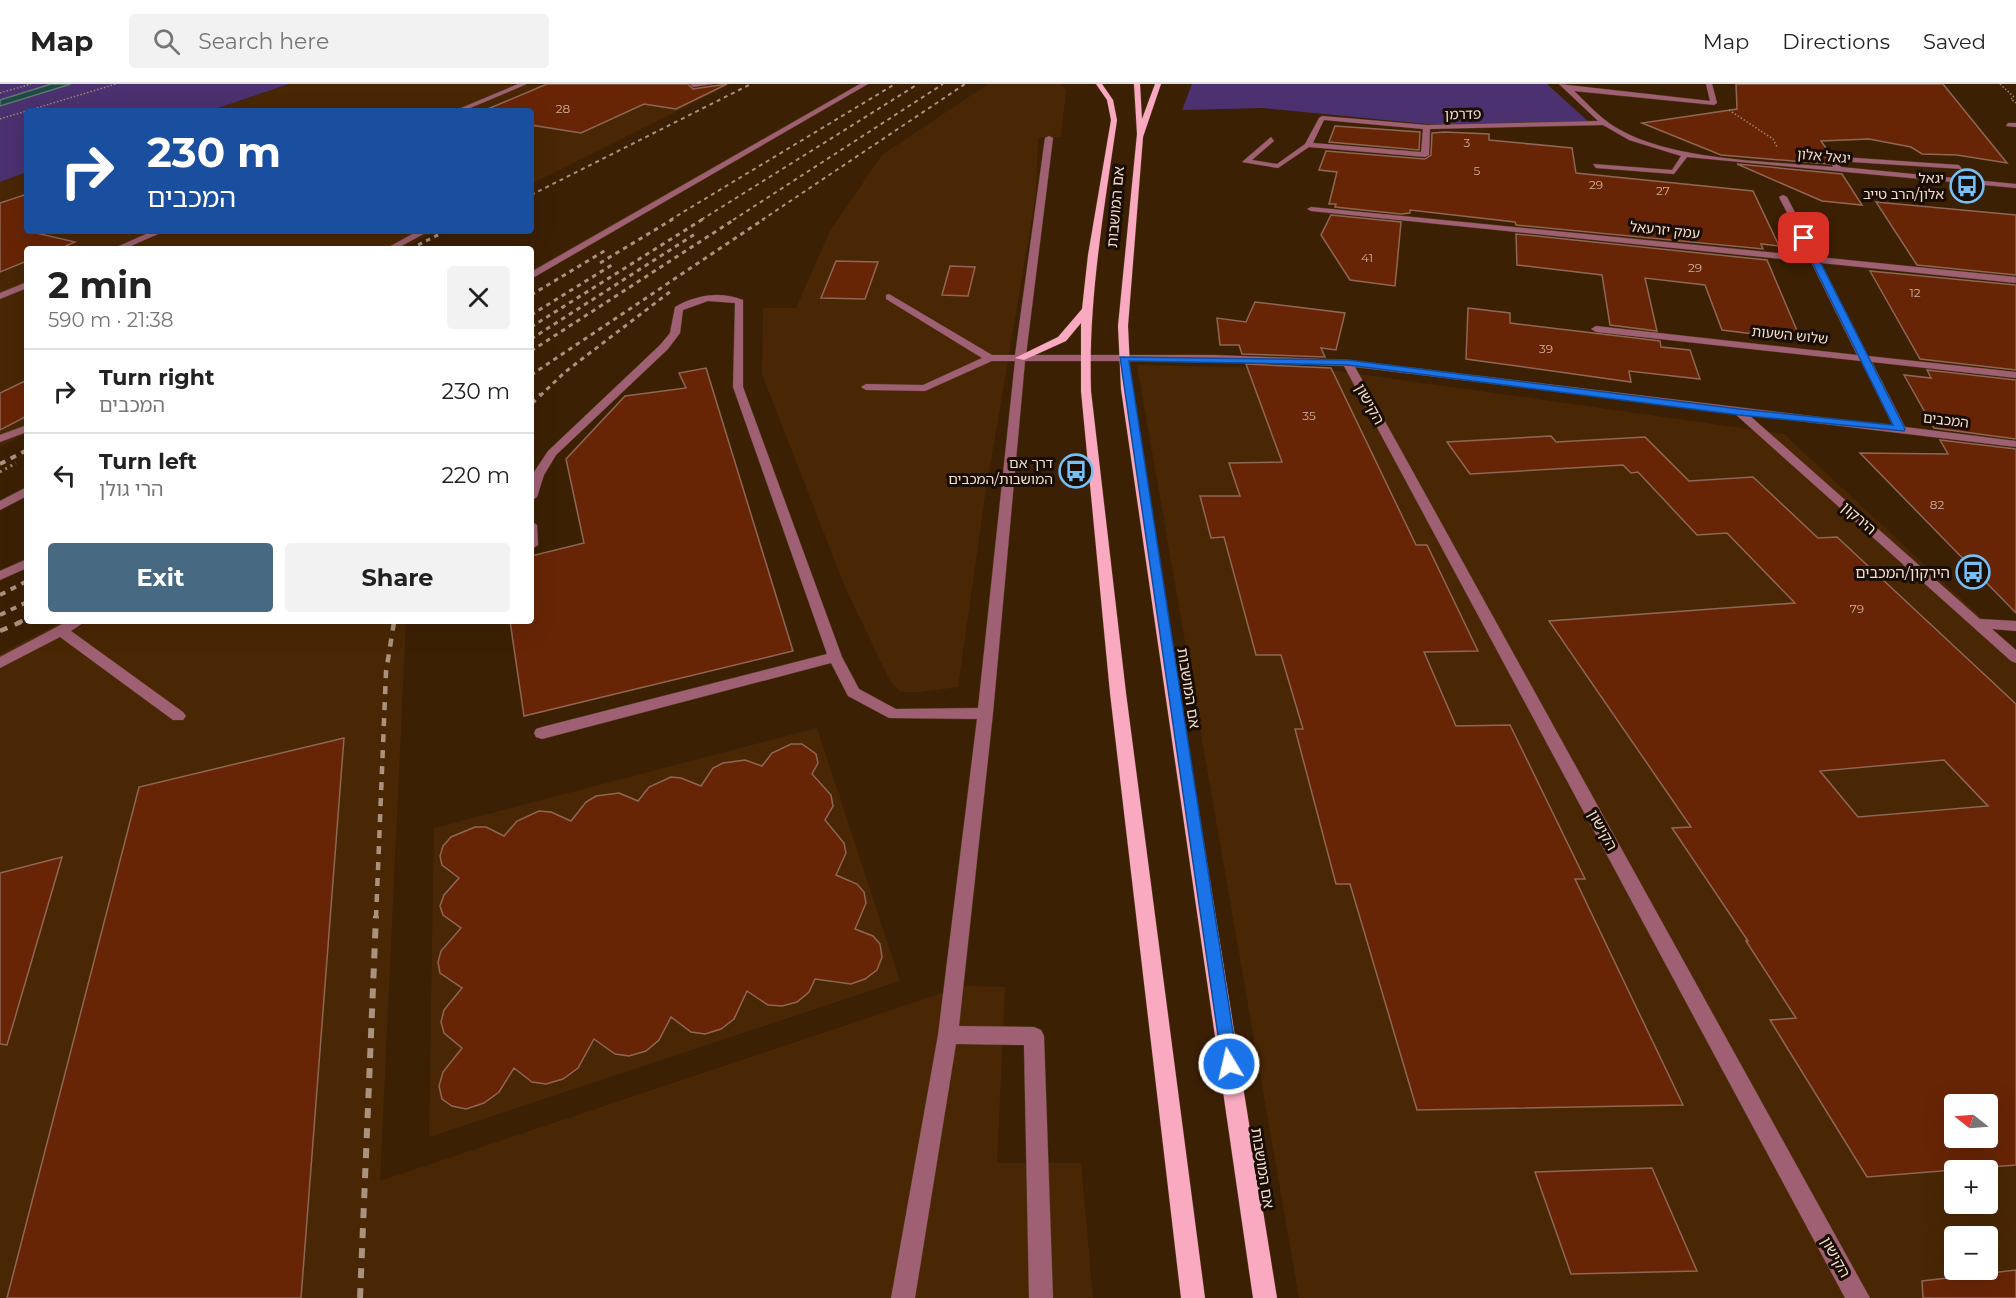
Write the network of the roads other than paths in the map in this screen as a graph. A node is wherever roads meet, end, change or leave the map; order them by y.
1 (524, 84) edge
2 (710, 84) edge
3 (865, 84) edge
4 (1099, 84) edge
5 (1110, 84) edge
6 (1158, 84) edge
7 (1709, 84) edge
8 (693, 85) edge
9 (1136, 86) edge
10 (1565, 86) edge
11 (1110, 100) junction
12 (464, 108) edge
13 (1605, 123) junction
14 (1428, 127) junction
15 (1139, 137) junction
16 (1050, 138) dead end
17 (1271, 139) dead end
18 (1308, 145) junction
19 (1685, 155) junction
20 (1596, 166) dead end
21 (1959, 167) dead end
22 (1840, 171) junction
23 (2016, 186) edge
24 (1783, 197) dead end
25 (1311, 209) dead end
26 (154, 234) edge
27 (419, 234) edge
28 (124, 246) edge
29 (394, 246) edge
30 (1814, 258) junction
31 (534, 274) edge
32 (2016, 280) edge
33 (24, 286) edge
34 (0, 296) edge
35 (889, 297) dead end
36 (1086, 311) junction
37 (1596, 329) dead end
38 (990, 358) junction
39 (1020, 358) junction
40 (1084, 358) junction
41 (1124, 358) junction
42 (1864, 358) junction
43 (1348, 363) junction
44 (2016, 375) edge
45 (866, 387) dead end
46 (1739, 412) junction
47 (24, 429) edge
48 (1900, 429) junction
49 (0, 439) edge
50 (2016, 444) edge
51 (534, 488) edge
52 (24, 493) edge
53 (0, 506) edge
54 (24, 564) edge
55 (0, 576) edge
56 (1979, 623) junction
57 (73, 624) edge
58 (2016, 626) edge
59 (60, 630) junction
60 (2016, 648) edge
61 (835, 657) junction
62 (2016, 658) edge
63 (0, 663) edge
64 (985, 713) junction
65 (178, 716) dead end
66 (543, 733) dead end
67 (948, 1035) junction
68 (903, 1298) edge
69 (1041, 1298) edge
70 (1192, 1298) edge
71 (1265, 1298) edge
72 (1858, 1298) edge

1 - 12 street
2 - 8 street
3 - 31 street
4 - 11 main road, אם המושבות
5 - 11 main road
6 - 15 main road, אם המושבות
7 - 10 street
9 - 15 main road
10 - 13 street
11 - 36 main road, אם המושבות
13 - 14 street, פדרמן
13 - 19 street, יגאל אלון
14 - 18 street, פדרמן
14 - 18 street
15 - 41 main road, אם המושבות
16 - 39 street
17 - 18 street
19 - 20 street
19 - 22 street, יגאל אלון
21 - 22 street
22 - 23 street, יגאל אלון
24 - 30 street
25 - 30 street, עמק יזרעאל
26 - 28 street
27 - 29 street
30 - 32 street, עמק יזרעאל
30 - 42 street
33 - 34 street
35 - 38 street
36 - 39 main road
36 - 40 main road, אם המושבות
37 - 42 street, שלוש השעות
38 - 39 street, המכבים
38 - 45 street
39 - 40 street, המכבים
39 - 64 street
40 - 41 street, המכבים
40 - 70 main road, אם המושבות
41 - 43 street, המכבים
41 - 71 main road, אם המושבות
42 - 44 street, שלוש השעות
42 - 48 street
43 - 46 street, המכבים
43 - 72 street, הקישון
46 - 48 street, המכבים
46 - 56 street, הירקון
47 - 49 street
48 - 50 street, המכבים
51 - 61 street
52 - 53 street
54 - 55 street
56 - 58 street
56 - 60 street, הירקון
56 - 62 street, הירקון
57 - 59 street
59 - 63 street
59 - 65 street
61 - 64 street
61 - 66 street
64 - 67 street
67 - 68 street
67 - 69 street

